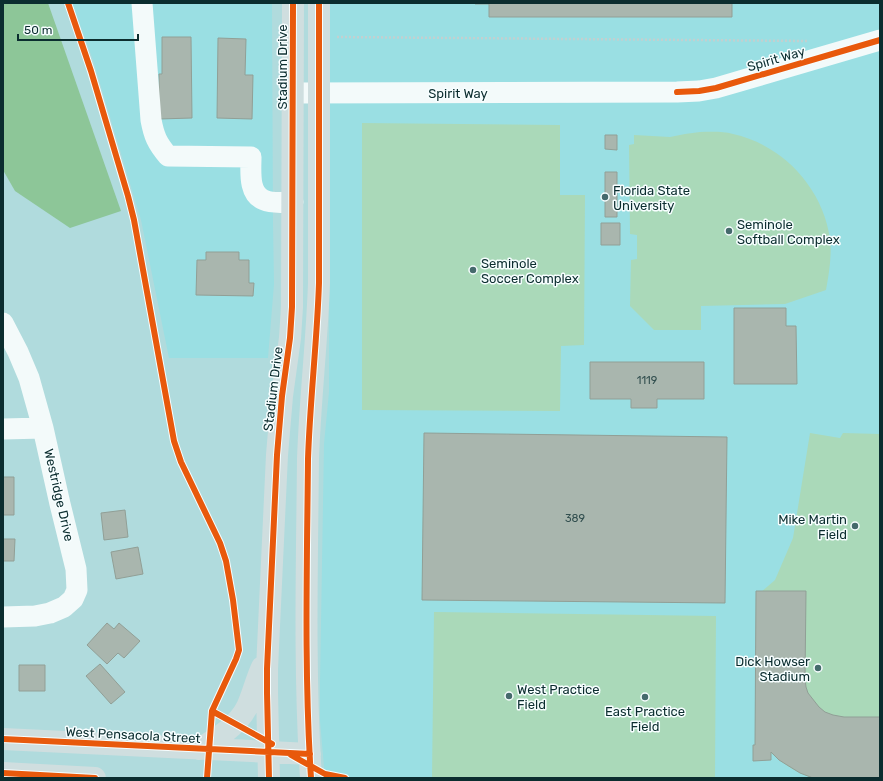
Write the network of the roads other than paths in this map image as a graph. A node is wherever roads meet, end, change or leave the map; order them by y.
1 (142, 3) edge
2 (293, 3) edge
3 (318, 3) edge
4 (880, 40) edge
5 (293, 93) junction
6 (318, 93) junction
7 (293, 202) junction
8 (319, 202) junction
9 (3, 323) edge
10 (43, 428) junction
11 (3, 429) edge
12 (3, 617) edge
13 (268, 655) junction
14 (3, 739) edge
15 (199, 749) junction
16 (268, 753) junction
17 (310, 754) junction
18 (3, 773) edge
19 (95, 778) edge
20 (269, 778) edge
21 (311, 778) edge

1 - 7 street
2 - 5 main road, Stadium Drive
3 - 6 main road
4 - 6 street, Spirit Way
5 - 6 street, Spirit Way
5 - 7 main road, Stadium Drive
6 - 8 main road
7 - 8 main road
7 - 13 main road, Stadium Drive
8 - 17 main road
9 - 10 street, Westridge Drive
10 - 11 street
10 - 12 street, Westridge Drive
13 - 15 main road
13 - 16 main road, Stadium Drive
14 - 15 main road, West Pensacola Street
15 - 16 main road, West Pensacola Street
16 - 17 main road, West Pensacola Street
16 - 20 main road, Stadium Drive
17 - 21 main road
18 - 19 main road

